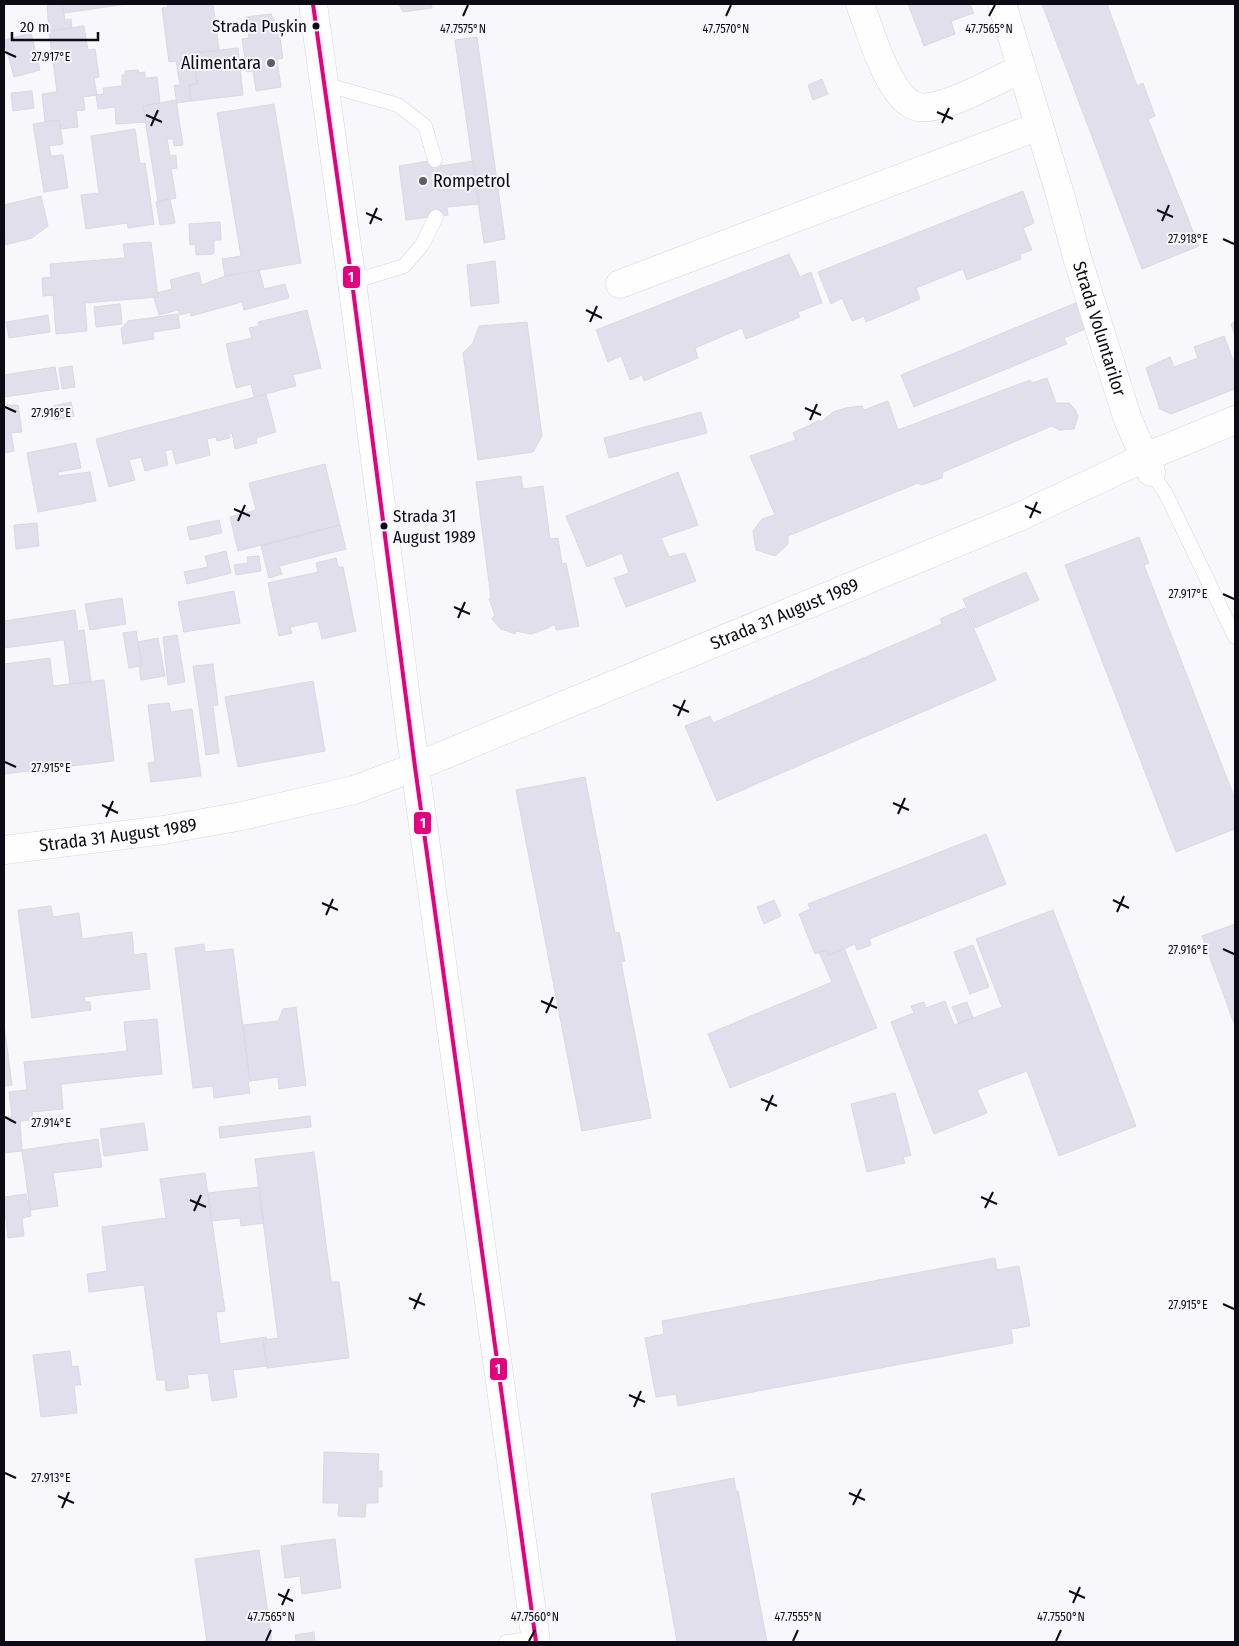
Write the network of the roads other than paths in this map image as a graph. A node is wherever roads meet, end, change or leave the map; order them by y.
1 (312, 4) edge
2 (860, 4) edge
3 (1002, 4) edge
4 (1021, 69) junction
5 (324, 84) junction
6 (1039, 126) junction
7 (435, 160) dead end
8 (436, 217) dead end
9 (352, 282) junction
10 (620, 284) dead end
11 (1235, 420) edge
12 (1148, 464) junction
13 (1235, 637) edge
14 (415, 767) junction
15 (4, 850) edge
16 (536, 1640) edge
17 (506, 1642) edge

1 - 5 main road
2 - 4 main road
3 - 4 main road, Strada Voluntarilor
4 - 6 main road, Strada Voluntarilor
5 - 7 lane
5 - 9 main road
6 - 10 main road
6 - 12 main road, Strada Voluntarilor
8 - 9 lane
9 - 14 main road
11 - 12 main road, Strada 31 August 1989
12 - 13 lane, Strada Voluntarilor
12 - 14 main road, Strada 31 August 1989
14 - 15 main road, Strada 31 August 1989
14 - 16 main road
16 - 17 lane

